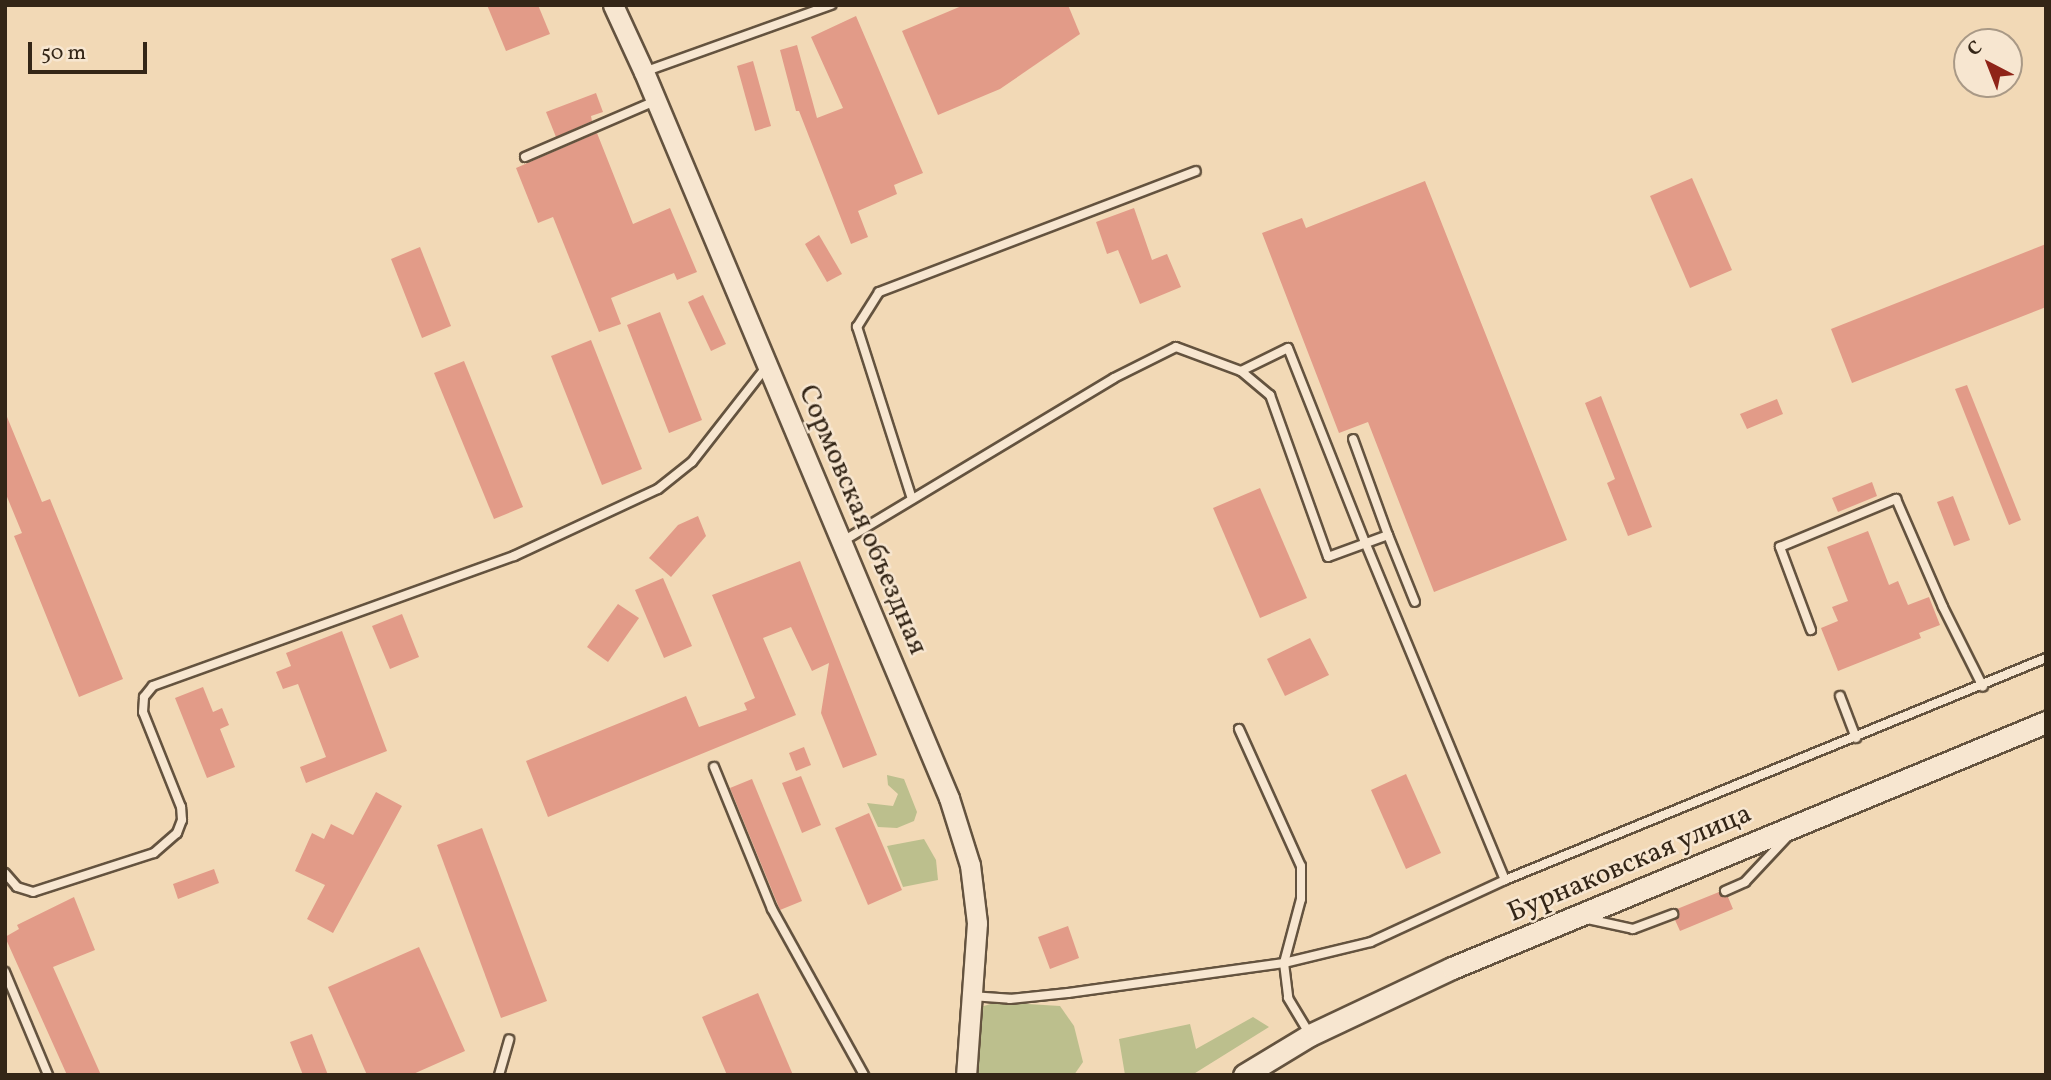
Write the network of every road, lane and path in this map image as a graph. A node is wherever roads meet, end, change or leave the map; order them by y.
1 (613, 5) edge
2 (831, 5) edge
3 (644, 72) junction
4 (655, 101) junction
5 (525, 157) dead end
6 (1196, 171) dead end
7 (766, 366) junction
8 (1241, 371) junction
9 (1353, 439) dead end
10 (912, 499) junction
11 (1388, 535) junction
12 (1365, 542) junction
13 (841, 543) junction
14 (1415, 602) dead end
15 (1811, 630) dead end
16 (2046, 659) edge
17 (1983, 687) junction
18 (1840, 696) dead end
19 (2046, 723) edge
20 (1239, 729) dead end
21 (1856, 738) junction
22 (714, 767) dead end
23 (1798, 824) junction
24 (5, 873) edge
25 (1505, 880) junction
26 (1725, 891) dead end
27 (1673, 914) dead end
28 (1577, 917) junction
29 (1283, 963) junction
30 (5, 972) edge
31 (971, 996) junction
32 (1310, 1035) junction
33 (509, 1039) dead end
34 (48, 1075) edge
35 (499, 1075) edge
36 (864, 1075) edge
37 (966, 1075) edge
38 (1244, 1075) edge

1 - 3 street, Сормовская объездная
2 - 3 lane
3 - 4 street, Сормовская объездная
4 - 5 lane
4 - 7 street, Сормовская объездная
6 - 10 lane
7 - 13 street, Сормовская объездная
7 - 24 lane
8 - 10 lane
8 - 12 lane
8 - 12 lane
9 - 11 lane
10 - 13 lane
11 - 12 lane
11 - 14 lane
12 - 25 lane
13 - 31 street, Сормовская объездная
15 - 17 lane
16 - 17 lane
17 - 21 lane
18 - 21 lane
19 - 23 main road, Бурнаковская улица
20 - 29 lane
21 - 25 lane
22 - 36 lane
23 - 26 lane
23 - 28 main road, Бурнаковская улица
25 - 29 lane
27 - 28 lane
28 - 32 main road, Бурнаковская улица
29 - 31 lane
29 - 32 lane
30 - 34 lane
31 - 37 street, Сормовская объездная
32 - 38 main road, Бурнаковская улица
33 - 35 lane

